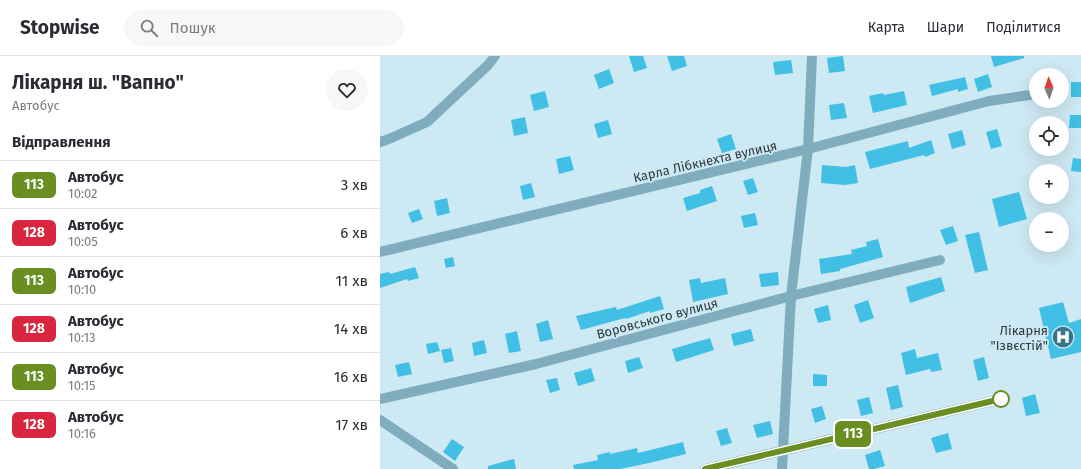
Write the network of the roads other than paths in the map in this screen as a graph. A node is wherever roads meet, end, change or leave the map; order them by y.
1 (495, 56) edge
2 (812, 56) edge
3 (1029, 95) edge
4 (380, 142) edge
5 (808, 149) junction
6 (380, 252) edge
7 (940, 260) dead end
8 (791, 296) junction
9 (380, 399) edge
10 (1001, 399) dead end
11 (380, 420) edge
12 (783, 450) junction
13 (453, 469) edge
14 (705, 469) edge
15 (782, 469) edge

1 - 4 street
2 - 5 street
3 - 5 street, Карла Лібкнехта вулиця
5 - 6 street, Карла Лібкнехта вулиця
5 - 8 street
7 - 8 street, Воровського вулиця
8 - 9 street, Воровського вулиця
8 - 12 street
10 - 12 street
11 - 13 street
12 - 14 street
12 - 15 street

